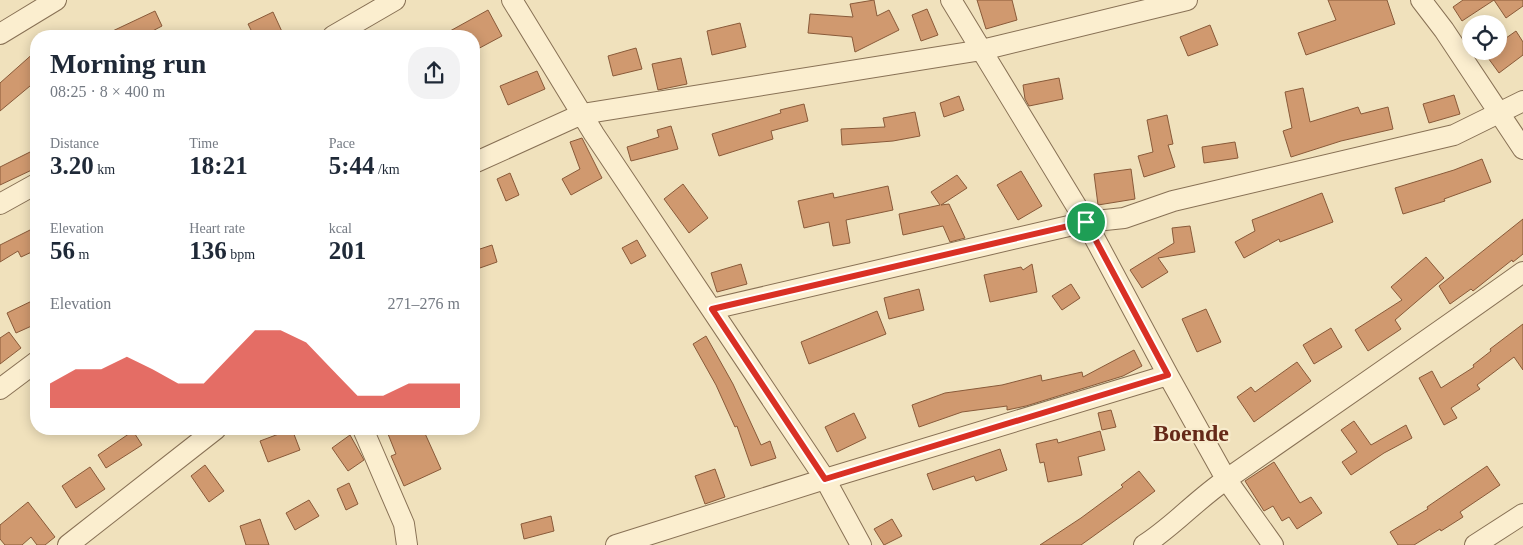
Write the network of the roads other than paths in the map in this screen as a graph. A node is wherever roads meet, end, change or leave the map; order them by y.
1 (56, 0) edge
2 (395, 0) edge
3 (512, 0) edge
4 (951, 0) edge
5 (1187, 0) edge
6 (1421, 0) edge
7 (343, 30) edge
8 (0, 34) edge
9 (982, 50) junction
10 (1523, 101) edge
11 (1500, 113) junction
12 (582, 114) junction
13 (1523, 149) edge
14 (480, 159) edge
15 (30, 187) edge
16 (0, 204) edge
17 (1086, 222) junction
18 (1523, 272) edge
19 (712, 309) junction
20 (30, 366) edge
21 (1168, 375) junction
22 (0, 389) edge
23 (208, 435) edge
24 (366, 435) edge
25 (1226, 478) junction
26 (825, 479) junction
27 (1523, 514) edge
28 (68, 545) edge
29 (407, 545) edge
30 (616, 545) edge
31 (861, 545) edge
32 (1144, 545) edge
33 (1273, 545) edge
34 (1475, 545) edge

1 - 8 street
2 - 7 street
3 - 12 street
4 - 9 street
5 - 9 street
6 - 11 street
9 - 12 street
9 - 17 street
10 - 11 street
11 - 13 street
11 - 17 street
12 - 14 street
12 - 19 street
15 - 16 street
17 - 19 street
17 - 21 street
18 - 25 street
19 - 26 street
20 - 22 street
21 - 25 street
21 - 26 street
23 - 28 street
24 - 29 street
25 - 32 street
25 - 33 street
26 - 30 street
26 - 31 street
27 - 34 street

